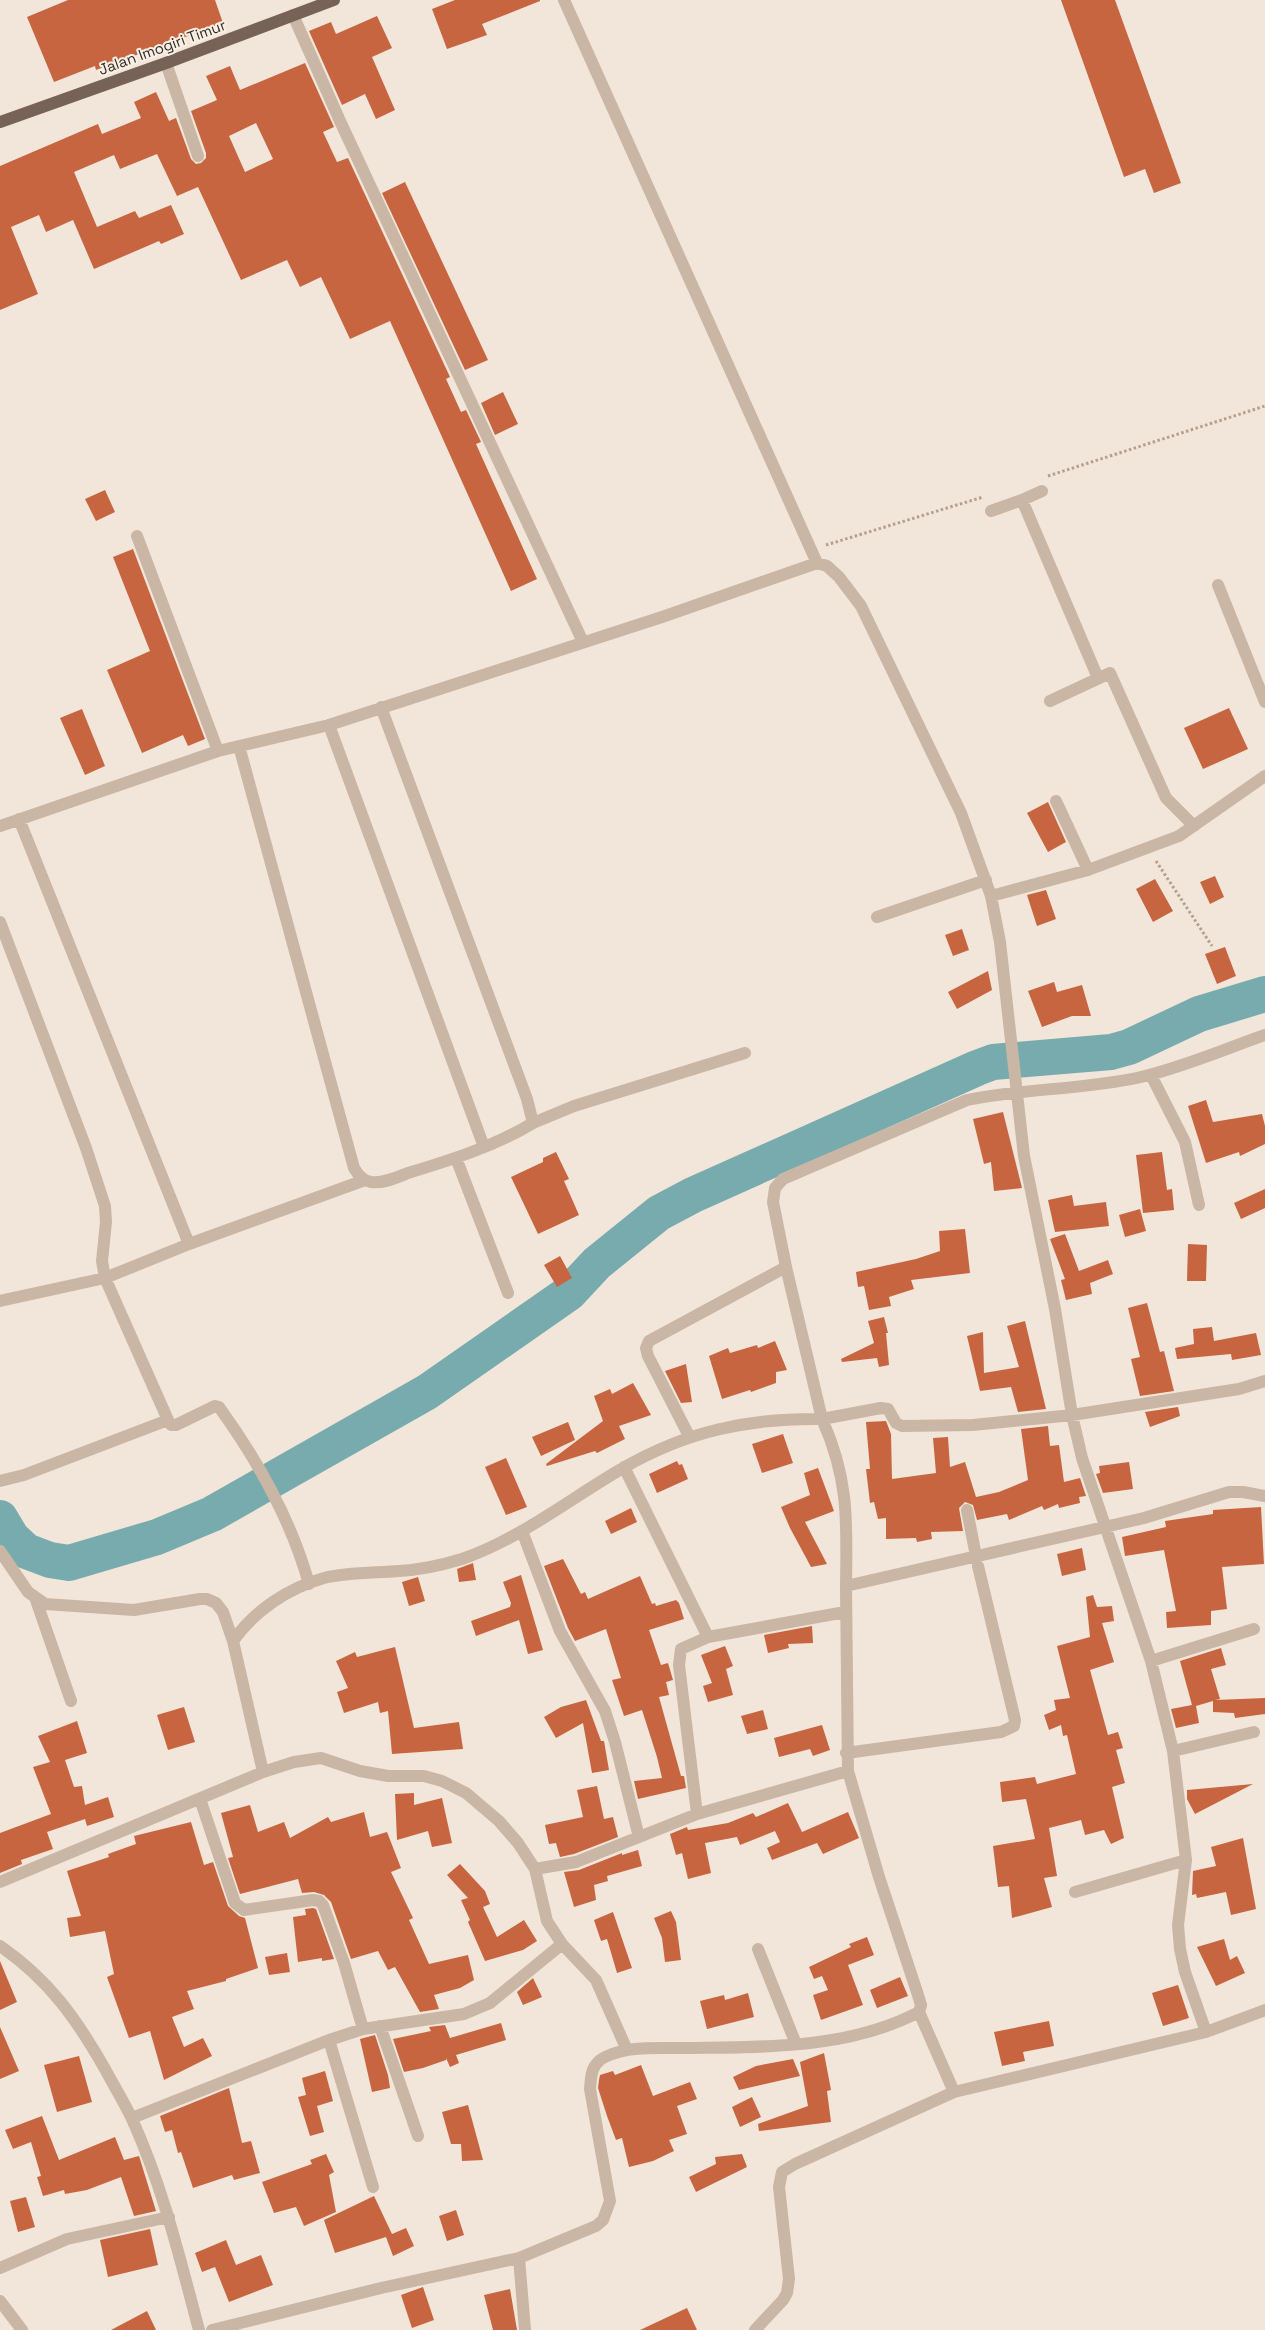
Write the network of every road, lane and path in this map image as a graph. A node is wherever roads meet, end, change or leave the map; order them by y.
1 (334, 0) edge
2 (564, 0) edge
3 (293, 15) junction
4 (166, 64) junction
5 (0, 122) edge
6 (198, 156) dead end
7 (1042, 491) dead end
8 (1022, 500) junction
9 (991, 511) dead end
10 (137, 536) dead end
11 (817, 563) junction
12 (1218, 585) dead end
13 (584, 642) junction
14 (1098, 678) junction
15 (1050, 701) dead end
16 (1265, 702) edge
17 (381, 707) junction
18 (329, 725) junction
19 (239, 746) junction
20 (218, 751) junction
21 (1265, 776) edge
22 (1056, 800) dead end
23 (19, 819) junction
24 (0, 826) edge
25 (1194, 826) junction
26 (1147, 848) junction
27 (1088, 870) junction
28 (986, 880) junction
29 (991, 896) junction
30 (877, 917) dead end
31 (0, 922) edge
32 (1212, 946) dead end
33 (1265, 1036) edge
34 (745, 1053) dead end
35 (1151, 1075) junction
36 (1016, 1088) junction
37 (533, 1123) junction
38 (484, 1147) junction
39 (456, 1158) junction
40 (365, 1180) junction
41 (1199, 1205) dead end
42 (188, 1244) junction
43 (786, 1268) junction
44 (105, 1278) junction
45 (508, 1293) dead end
46 (0, 1301) edge
47 (1265, 1381) edge
48 (1072, 1416) junction
49 (822, 1419) junction
50 (168, 1420) junction
51 (689, 1436) junction
52 (624, 1467) junction
53 (0, 1481) edge
54 (1265, 1496) edge
55 (967, 1510) dead end
56 (1105, 1527) junction
57 (522, 1531) junction
58 (0, 1551) edge
59 (977, 1561) junction
60 (309, 1584) junction
61 (846, 1586) junction
62 (36, 1600) junction
63 (845, 1612) junction
64 (1254, 1629) dead end
65 (708, 1637) junction
66 (233, 1641) junction
67 (1151, 1661) junction
68 (71, 1701) dead end
69 (1254, 1732) dead end
70 (1172, 1751) junction
71 (846, 1753) junction
72 (848, 1771) junction
73 (263, 1772) junction
74 (200, 1799) junction
75 (697, 1814) junction
76 (639, 1837) junction
77 (1186, 1860) junction
78 (535, 1869) junction
79 (0, 1882) edge
80 (1074, 1892) dead end
81 (562, 1944) junction
82 (0, 1946) edge
83 (758, 1949) dead end
84 (1265, 2010) edge
85 (919, 2012) junction
86 (380, 2026) junction
87 (363, 2029) junction
88 (1206, 2032) junction
89 (329, 2040) junction
90 (796, 2044) junction
91 (627, 2050) junction
92 (954, 2092) junction
93 (132, 2118) junction
94 (418, 2136) dead end
95 (373, 2187) dead end
96 (169, 2217) junction
97 (519, 2258) junction
98 (0, 2268) edge
99 (0, 2301) edge
100 (22, 2330) edge
101 (198, 2330) edge
102 (212, 2330) edge
103 (525, 2330) edge
104 (755, 2330) edge

1 - 3 main road, Jalan Imogiri Timur
2 - 11 street
3 - 4 main road, Jalan Imogiri Timur
3 - 13 street
4 - 5 main road, Jalan Imogiri Timur
4 - 6 street
7 - 8 street
8 - 9 street
8 - 14 street
10 - 20 street
11 - 13 street
11 - 28 street
12 - 16 street
13 - 17 street
14 - 15 street
14 - 25 street
17 - 18 street
17 - 37 street
18 - 19 street
18 - 38 street
19 - 20 street
19 - 40 street
20 - 23 street
21 - 25 street
22 - 27 street
23 - 24 street
23 - 42 street
25 - 26 street
26 - 27 street
26 - 32 path
27 - 29 street
28 - 29 street
28 - 30 street
29 - 36 street
31 - 44 street
33 - 35 street
34 - 37 street
35 - 36 street
35 - 41 street
36 - 43 street
36 - 48 street
37 - 38 street
38 - 39 street
39 - 40 street
39 - 45 street
40 - 42 street
42 - 44 street
43 - 49 street
43 - 51 street
44 - 46 street
44 - 50 street
47 - 48 street
48 - 49 street
48 - 56 street
49 - 51 street
49 - 61 street
50 - 53 street
50 - 60 street
51 - 52 street
52 - 57 street
52 - 65 street
54 - 56 street
55 - 59 street
56 - 59 street
56 - 67 street
57 - 60 street
57 - 76 street
58 - 62 street
59 - 61 street
59 - 71 street
60 - 66 street
61 - 63 street
62 - 66 street
62 - 68 street
63 - 65 street
63 - 71 street
64 - 67 street
65 - 75 street
66 - 73 street
67 - 70 street
69 - 70 street
70 - 77 street
71 - 72 street
72 - 75 street
72 - 85 street
73 - 74 street
73 - 78 street
74 - 79 street
74 - 87 street
75 - 76 street
76 - 78 street
77 - 80 street
77 - 88 street
78 - 81 street
81 - 86 street
81 - 91 street
82 - 93 street
83 - 90 street
84 - 88 street
85 - 90 street
85 - 92 street
86 - 87 street
86 - 94 street
87 - 89 street
88 - 92 street
89 - 93 street
89 - 95 street
90 - 91 street
91 - 97 street
92 - 104 street
93 - 96 street
96 - 98 street
96 - 101 street
97 - 102 street
97 - 103 street
99 - 100 street

